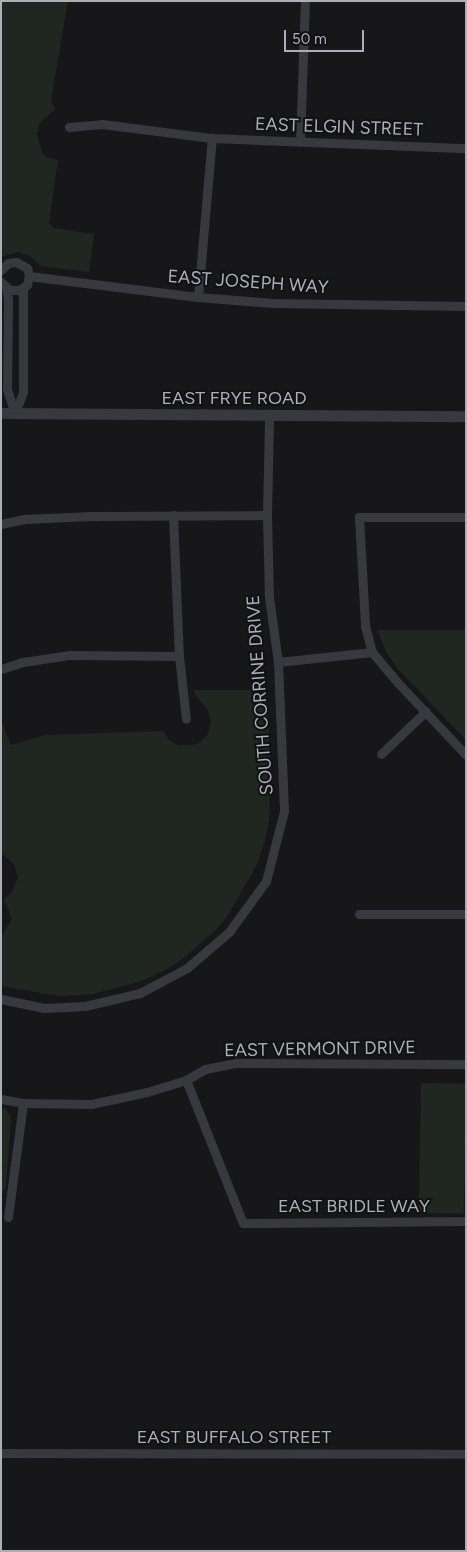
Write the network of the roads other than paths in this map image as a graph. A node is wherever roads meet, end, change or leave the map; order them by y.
1 (305, 1) edge
2 (69, 126) dead end
3 (212, 138) junction
4 (300, 142) junction
5 (466, 148) edge
6 (1, 270) edge
7 (29, 276) junction
8 (4, 285) edge
9 (23, 288) junction
10 (198, 297) junction
11 (466, 306) edge
12 (1, 413) edge
13 (15, 413) junction
14 (269, 416) junction
15 (466, 416) edge
16 (173, 515) junction
17 (267, 515) junction
18 (466, 517) edge
19 (1, 524) edge
20 (372, 652) junction
21 (179, 656) junction
22 (278, 662) junction
23 (1, 669) edge
24 (426, 711) junction
25 (186, 719) dead end
26 (381, 754) dead end
27 (466, 754) edge
28 (359, 914) dead end
29 (466, 914) edge
30 (1, 999) edge
31 (466, 1064) edge
32 (186, 1080) junction
33 (1, 1099) edge
34 (23, 1103) junction
35 (8, 1217) dead end
36 (466, 1221) edge
37 (1, 1453) edge
38 (466, 1454) edge

1 - 4 street
2 - 3 street, EAST ELGIN STREET
3 - 4 street, EAST ELGIN STREET
3 - 10 street
4 - 5 street, EAST ELGIN STREET
6 - 7 street
7 - 9 street
7 - 10 street, EAST JOSEPH WAY
8 - 9 street
8 - 13 street
9 - 13 street
10 - 11 street, EAST JOSEPH WAY
12 - 13 street, EAST FRYE ROAD
13 - 14 street, EAST FRYE ROAD
14 - 15 street, EAST FRYE ROAD
14 - 17 street, SOUTH CORRINE DRIVE
16 - 17 street
16 - 19 street
16 - 21 street
17 - 22 street, SOUTH CORRINE DRIVE
18 - 20 street
20 - 22 street
20 - 24 street
21 - 23 street
21 - 25 street
22 - 30 street, SOUTH CORRINE DRIVE
24 - 26 street
24 - 27 street
28 - 29 street
31 - 32 street, EAST VERMONT DRIVE
32 - 34 street, EAST VERMONT DRIVE
32 - 36 street, EAST BRIDLE WAY
33 - 34 street, EAST VERMONT DRIVE
34 - 35 street
37 - 38 street, EAST BUFFALO STREET

